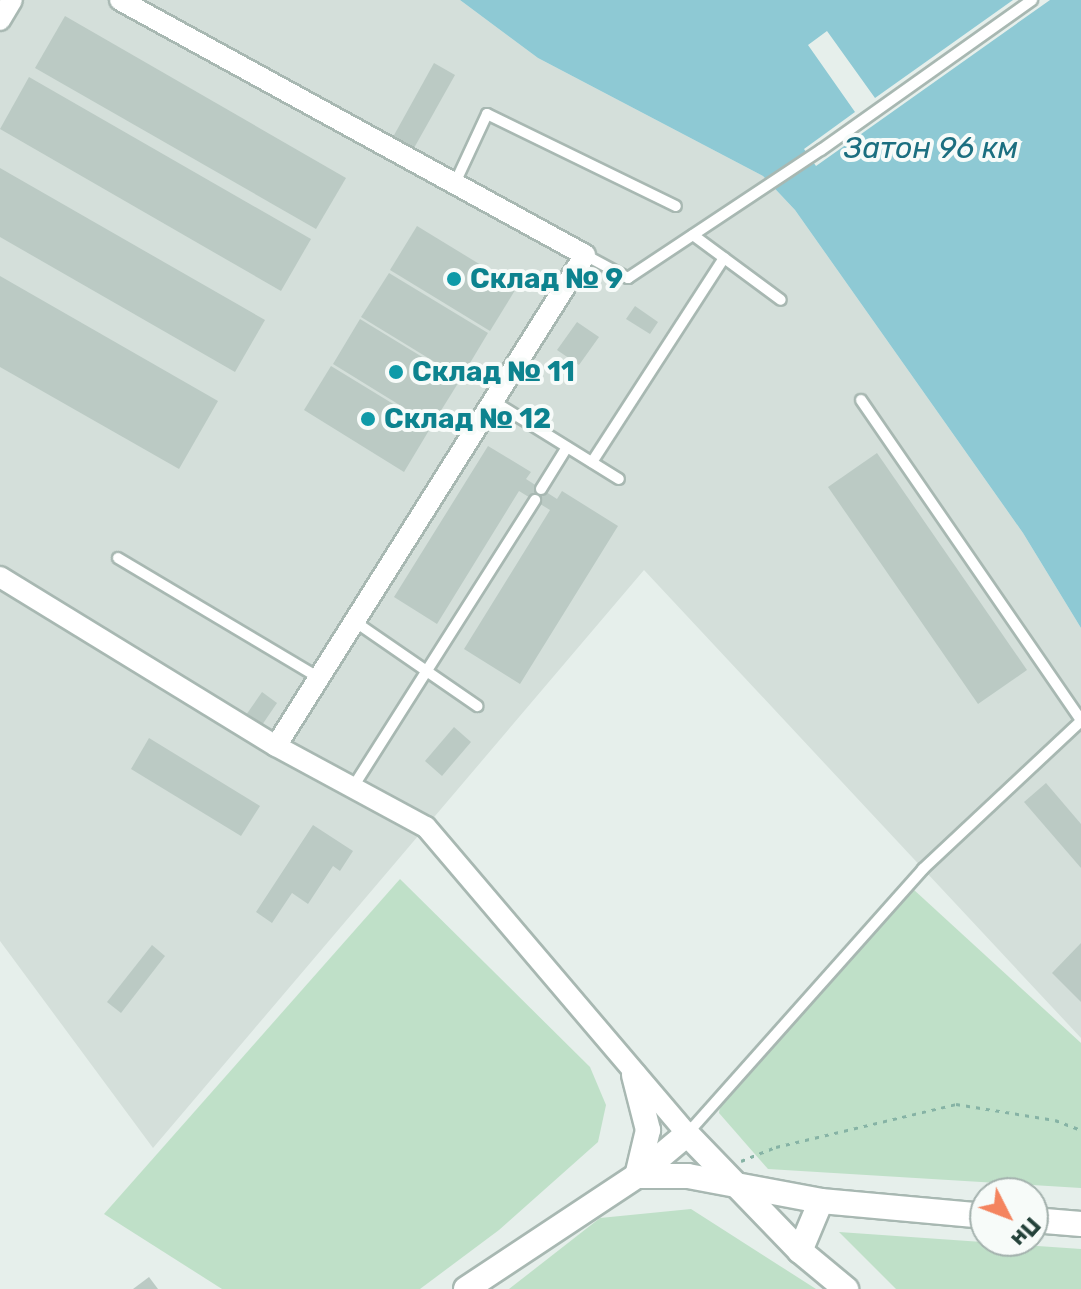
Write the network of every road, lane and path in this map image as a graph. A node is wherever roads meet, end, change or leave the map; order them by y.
1 (12, 0) edge
2 (120, 0) edge
3 (1032, 0) edge
4 (0, 20) edge
5 (455, 183) junction
6 (676, 206) dead end
7 (693, 235) junction
8 (585, 255) junction
9 (724, 258) junction
10 (781, 300) dead end
11 (861, 400) dead end
12 (493, 401) junction
13 (567, 447) junction
14 (592, 462) junction
15 (619, 479) dead end
16 (541, 489) dead end
17 (535, 500) dead end
18 (118, 558) dead end
19 (0, 577) edge
20 (354, 621) junction
21 (425, 670) junction
22 (319, 678) junction
23 (477, 706) dead end
24 (1081, 721) edge
25 (276, 746) junction
26 (353, 787) junction
27 (634, 1075) junction
28 (1081, 1130) edge
29 (687, 1134) junction
30 (637, 1176) junction
31 (729, 1181) junction
32 (821, 1201) junction
33 (969, 1215) edge
34 (1049, 1221) edge
35 (1081, 1224) edge
36 (800, 1251) junction
37 (466, 1289) edge
38 (846, 1289) edge

1 - 4 street
2 - 5 street
3 - 7 lane
5 - 6 lane
5 - 8 street
7 - 8 lane
7 - 9 lane
8 - 12 street
9 - 10 lane
9 - 14 lane
11 - 24 lane
12 - 13 lane
12 - 20 street
13 - 14 lane
13 - 16 lane
14 - 15 lane
17 - 21 lane
18 - 22 lane
19 - 25 street
20 - 21 lane
20 - 22 street
21 - 23 lane
21 - 26 lane
22 - 25 street
24 - 29 lane
25 - 26 street
26 - 27 street
27 - 29 street
27 - 30 street
28 - 31 path
29 - 30 street
29 - 31 street
30 - 31 street
30 - 37 street
31 - 32 street
31 - 36 street
32 - 33 street
32 - 36 street
34 - 35 street
36 - 38 street

